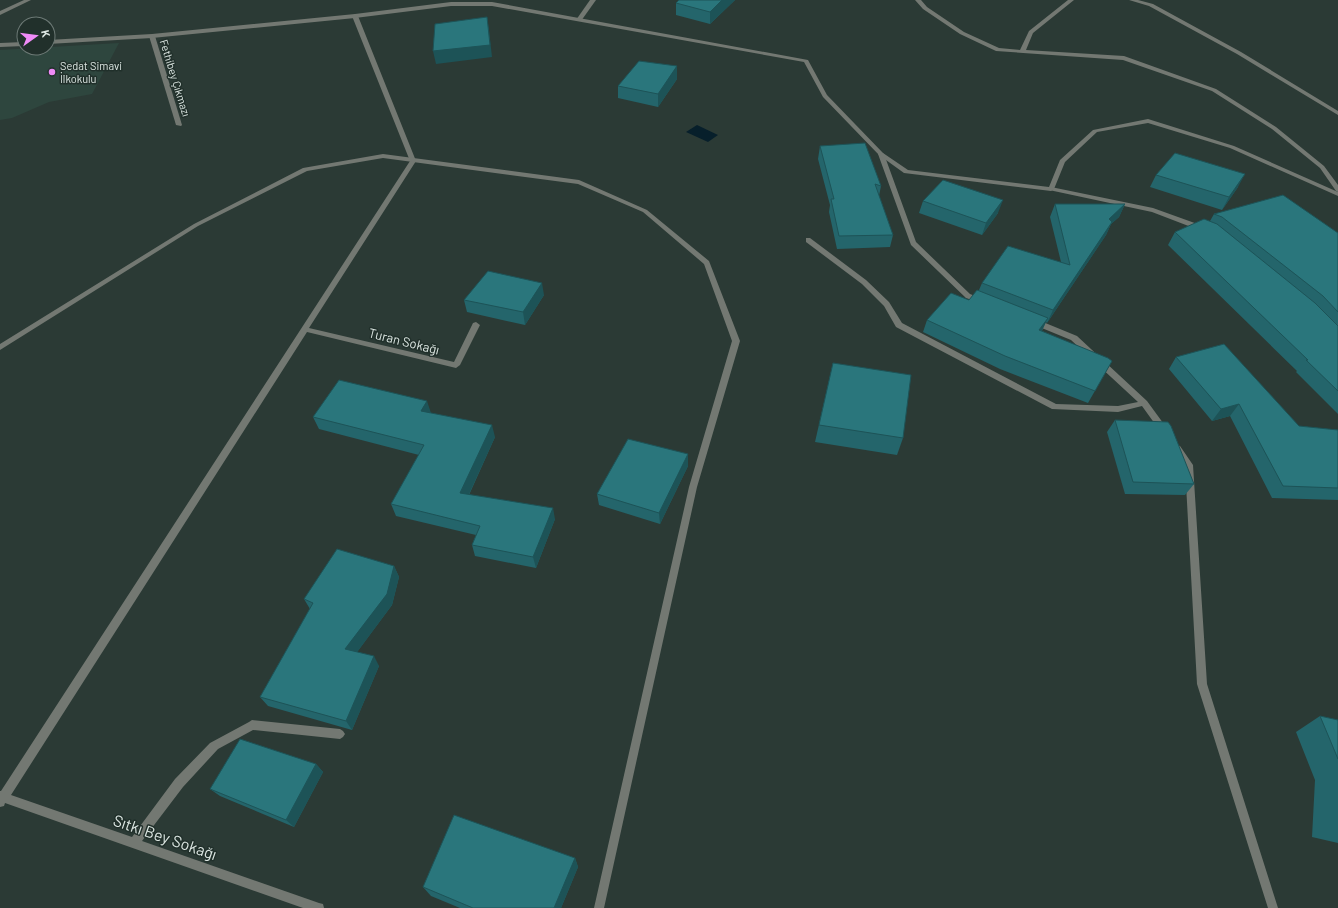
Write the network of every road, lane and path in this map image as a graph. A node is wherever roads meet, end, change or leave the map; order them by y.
1 (28, 0) edge
2 (593, 0) edge
3 (918, 0) edge
4 (1071, 0) edge
5 (1132, 0) edge
6 (0, 13) edge
7 (355, 16) junction
8 (579, 20) junction
9 (152, 36) junction
10 (56, 42) edge
11 (16, 44) edge
12 (0, 45) edge
13 (1022, 52) junction
14 (1338, 113) edge
15 (178, 125) dead end
16 (882, 154) junction
17 (414, 160) junction
18 (1051, 189) junction
19 (1338, 190) edge
20 (1338, 194) edge
21 (1204, 230) edge
22 (808, 240) dead end
23 (989, 304) edge
24 (1024, 318) edge
25 (476, 325) dead end
26 (304, 329) junction
27 (0, 347) edge
28 (1144, 403) junction
29 (340, 734) edge
30 (1, 798) edge
31 (134, 843) junction
32 (319, 908) edge
33 (599, 908) edge
34 (1273, 908) edge

1 - 6 street
2 - 8 street
3 - 13 street
4 - 13 street
5 - 14 street
7 - 8 street
7 - 9 street
7 - 17 street
8 - 16 street
9 - 10 street
9 - 15 street, Fethibey Çıkmazı
11 - 12 street
13 - 19 street
16 - 18 street
16 - 23 street
17 - 26 street
17 - 27 street
17 - 33 street
18 - 20 street
18 - 21 street
22 - 28 street
24 - 28 street
25 - 26 street, Turan Sokağı
26 - 30 street
28 - 34 street
29 - 31 street
30 - 31 street, Sıtkı Bey Sokağı
31 - 32 street, Sıtkı Bey Sokağı

